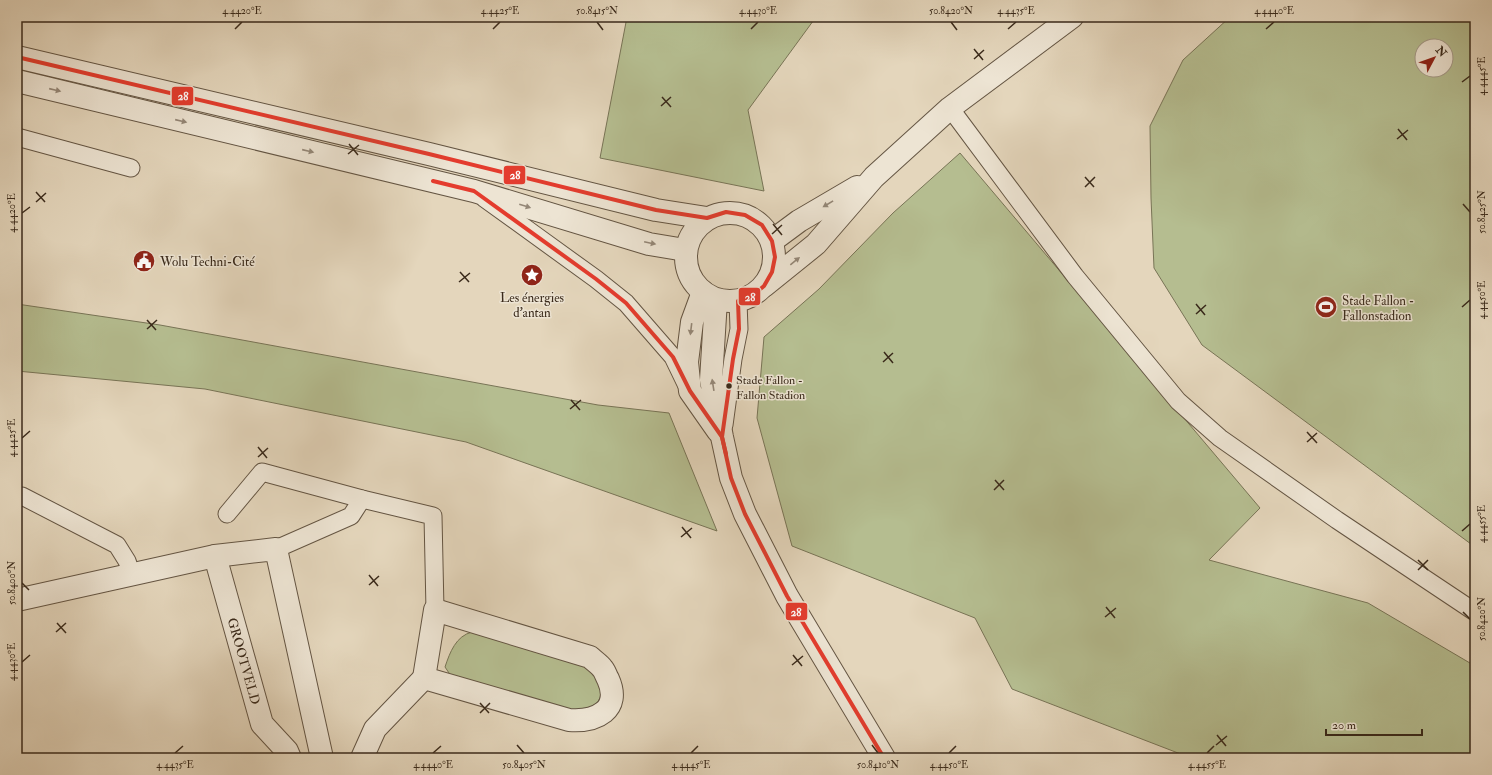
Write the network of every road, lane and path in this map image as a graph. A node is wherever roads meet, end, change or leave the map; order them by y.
1 (1072, 17) edge
2 (17, 57) edge
3 (17, 81) edge
4 (950, 108) junction
5 (17, 137) edge
6 (131, 168) dead end
7 (874, 177) junction
8 (474, 191) junction
9 (707, 218) junction
10 (772, 241) junction
11 (685, 250) junction
12 (764, 286) junction
13 (710, 296) junction
14 (738, 301) junction
15 (690, 391) junction
16 (722, 437) junction
17 (17, 496) edge
18 (362, 498) junction
19 (227, 514) dead end
20 (276, 549) junction
21 (215, 556) junction
22 (132, 575) junction
23 (17, 600) edge
24 (435, 610) junction
25 (1475, 612) edge
26 (424, 678) junction
27 (290, 758) edge
28 (322, 758) edge
29 (362, 758) edge
30 (884, 758) edge

1 - 4 street
2 - 9 street
3 -> 8 street
4 - 7 street
4 - 25 lane
5 - 6 lane
7 -> 10 street
12 -> 7 street
8 -> 11 street
8 - 15 lane
9 - 10 street
9 - 11 street
10 - 12 street
11 - 13 street
12 - 14 street
13 - 14 street
13 -> 15 street
16 -> 13 street
14 - 16 lane
15 - 16 street
16 - 30 street
17 - 22 lane
18 - 19 lane
18 - 20 lane
18 - 24 lane
20 - 21 street
20 - 28 street
21 - 22 street
21 - 27 street, GROOTVELD
22 - 23 street
24 - 26 street
24 - 26 street
26 - 29 street

